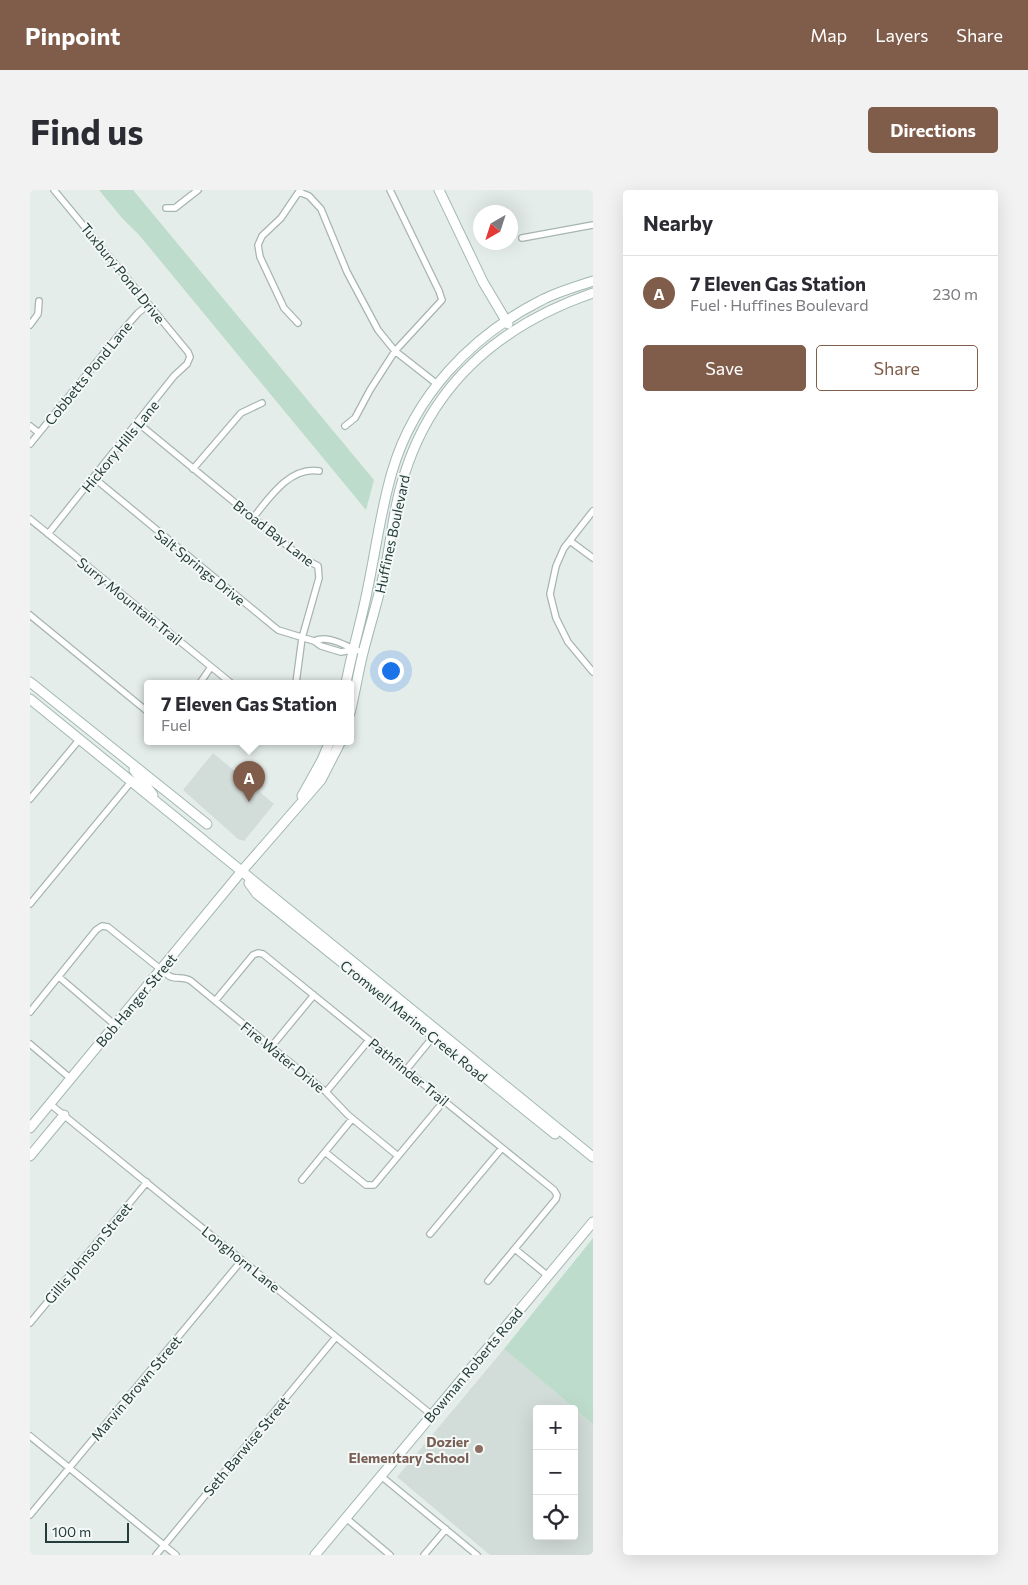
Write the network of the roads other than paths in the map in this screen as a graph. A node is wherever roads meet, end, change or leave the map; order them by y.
1 (54, 190) edge
2 (198, 190) edge
3 (390, 190) edge
4 (439, 190) edge
5 (300, 191) edge
6 (166, 208) dead end
7 (593, 225) edge
8 (522, 238) dead end
9 (593, 281) edge
10 (593, 294) edge
11 (39, 302) dead end
12 (148, 305) junction
13 (506, 320) junction
14 (298, 323) dead end
15 (30, 325) edge
16 (512, 330) junction
17 (395, 351) junction
18 (190, 357) joint
19 (437, 384) junction
20 (262, 403) dead end
21 (138, 423) junction
22 (30, 426) edge
23 (345, 426) dead end
24 (38, 433) junction
25 (30, 444) edge
26 (193, 469) junction
27 (319, 471) dead end
28 (94, 478) junction
29 (593, 512) edge
30 (253, 518) junction
31 (30, 519) edge
32 (48, 534) junction
33 (570, 541) junction
34 (593, 558) edge
35 (30, 615) edge
36 (302, 638) junction
37 (352, 650) junction
38 (363, 652) junction
39 (212, 667) junction
40 (593, 672) edge
41 (202, 680) edge
42 (227, 680) edge
43 (296, 680) edge
44 (347, 680) edge
45 (30, 682) edge
46 (354, 694) edge
47 (30, 699) edge
48 (144, 709) edge
49 (79, 740) junction
50 (328, 745) edge
51 (339, 745) edge
52 (124, 758) junction
53 (131, 782) junction
54 (30, 799) edge
55 (295, 809) junction
56 (165, 810) junction
57 (207, 824) dead end
58 (241, 872) junction
59 (30, 904) edge
60 (161, 970) junction
61 (59, 977) junction
62 (314, 995) junction
63 (215, 1001) junction
64 (30, 1012) edge
65 (115, 1025) junction
66 (433, 1037) junction
67 (369, 1040) junction
68 (30, 1044) edge
69 (271, 1047) junction
70 (406, 1070) junction
71 (70, 1078) junction
72 (326, 1092) junction
73 (444, 1101) junction
74 (50, 1104) junction
75 (64, 1115) junction
76 (352, 1119) junction
77 (30, 1128) edge
78 (502, 1148) junction
79 (325, 1152) junction
80 (30, 1156) edge
81 (398, 1156) junction
82 (593, 1157) edge
83 (593, 1165) edge
84 (302, 1180) dead end
85 (147, 1182) junction
86 (593, 1222) edge
87 (430, 1234) dead end
88 (515, 1249) junction
89 (242, 1260) junction
90 (548, 1276) junction
91 (488, 1281) dead end
92 (30, 1323) edge
93 (336, 1337) junction
94 (432, 1415) junction
95 (30, 1436) edge
96 (69, 1468) junction
97 (382, 1476) junction
98 (30, 1516) edge
99 (346, 1518) junction
100 (446, 1529) junction
101 (164, 1546) junction
102 (156, 1555) edge
103 (176, 1555) edge
104 (315, 1555) edge
105 (390, 1555) edge
106 (424, 1555) edge
107 (477, 1555) edge

1 - 12 street, Tuxbury Pond Drive
2 - 6 street
3 - 17 street
4 - 13 main road
5 - 14 street
5 - 17 street
7 - 8 street
9 - 13 main road, Huffines Boulevard
10 - 16 main road, Huffines Boulevard
11 - 15 street
12 - 18 street, Tuxbury Pond Drive
12 - 24 street, Cobbetts Pond Lane
13 - 16 main road
13 - 19 main road, Huffines Boulevard
16 - 38 main road, Huffines Boulevard
17 - 19 street
17 - 23 street
18 - 21 street, Hickory Hills Lane
19 - 37 main road, Huffines Boulevard
20 - 26 street
21 - 26 street, Broad Bay Lane
21 - 28 street, Hickory Hills Lane
22 - 24 street
24 - 25 street, Cobbetts Pond Lane
26 - 30 street, Broad Bay Lane
27 - 30 street
28 - 32 street, Hickory Hills Lane
28 - 36 street, Salt Springs Drive
29 - 33 street
30 - 36 street, Broad Bay Lane
31 - 32 street, Surry Mountain Trail
32 - 39 street, Surry Mountain Trail
33 - 34 street
33 - 40 street
35 - 48 street
36 - 37 street, Salt Springs Drive
36 - 43 street, Broad Bay Lane
37 - 38 street, Salt Springs Drive
37 - 44 main road, Huffines Boulevard
38 - 46 main road, Huffines Boulevard
39 - 41 street
39 - 42 street, Surry Mountain Trail
45 - 52 main road, Cromwell Marine Creek Road
47 - 49 main road, Cromwell Marine Creek Road
49 - 53 main road, Cromwell Marine Creek Road
49 - 54 street
50 - 55 main road
51 - 55 main road
52 - 56 main road, Cromwell Marine Creek Road
52 - 57 main road, Cromwell Marine Creek Road
53 - 56 main road, Cromwell Marine Creek Road
53 - 59 street
55 - 58 main road
56 - 58 main road, Cromwell Marine Creek Road
58 - 60 main road, Bob Hanger Street
58 - 66 main road, Cromwell Marine Creek Road
58 - 82 main road, Cromwell Marine Creek Road
60 - 61 street, Fire Water Drive
60 - 63 street, Fire Water Drive
60 - 65 main road, Bob Hanger Street
61 - 64 street
61 - 65 street
62 - 63 street, Pathfinder Trail
62 - 67 street, Pathfinder Trail
62 - 69 street
63 - 69 street, Fire Water Drive
65 - 71 main road, Bob Hanger Street
66 - 70 street
66 - 83 main road, Cromwell Marine Creek Road
67 - 70 street, Pathfinder Trail
67 - 72 street
68 - 71 street
69 - 72 street, Fire Water Drive
70 - 73 street, Pathfinder Trail
71 - 74 main road, Bob Hanger Street
72 - 76 street, Fire Water Drive
73 - 78 street, Pathfinder Trail
73 - 81 street
74 - 75 street, Longhorn Lane
74 - 77 main road, Bob Hanger Street
75 - 80 main road
75 - 85 street, Longhorn Lane
76 - 79 street
76 - 81 street, Fire Water Drive
78 - 87 street
78 - 88 street, Pathfinder Trail
79 - 81 street
79 - 84 street
85 - 89 street, Longhorn Lane
85 - 92 street, Gillis Johnson Street
86 - 90 main road, Bowman Roberts Road
88 - 90 street
88 - 91 street
89 - 93 street, Longhorn Lane
89 - 96 street, Marvin Brown Street
90 - 94 main road, Bowman Roberts Road
93 - 94 street, Longhorn Lane
93 - 101 street, Seth Barwise Street
94 - 97 main road, Bowman Roberts Road
95 - 96 street
96 - 98 street, Marvin Brown Street
96 - 101 street
97 - 99 main road, Bowman Roberts Road
97 - 100 street
99 - 104 main road, Bowman Roberts Road
99 - 105 street
100 - 106 street
100 - 107 street
101 - 102 street, Seth Barwise Street
101 - 103 street

